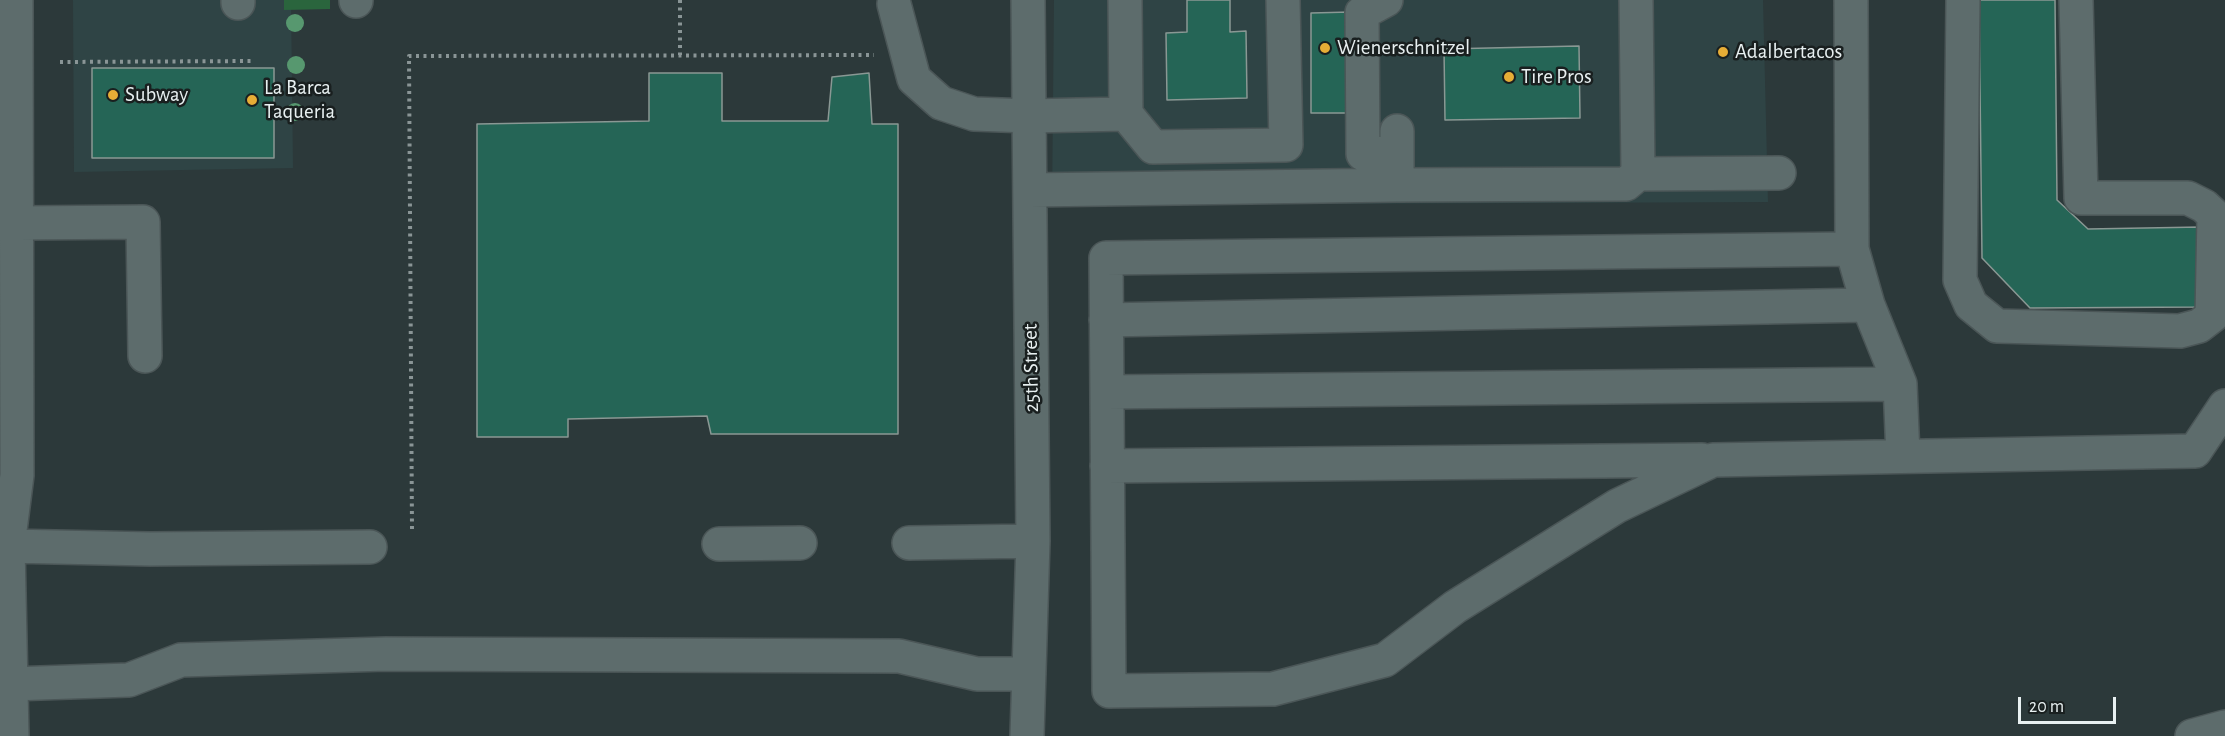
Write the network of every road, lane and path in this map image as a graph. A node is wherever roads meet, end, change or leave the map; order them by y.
1 (16, 0) edge
2 (680, 0) edge
3 (1028, 0) edge
4 (1125, 0) edge
5 (1283, 0) edge
6 (1386, 0) edge
7 (1636, 0) edge
8 (1851, 0) edge
9 (1963, 0) edge
10 (2076, 0) edge
11 (894, 4) dead end
12 (680, 55) junction
13 (877, 55) dead end
14 (254, 61) dead end
15 (60, 62) dead end
16 (1126, 114) junction
17 (1029, 116) junction
18 (1779, 173) dead end
19 (1638, 174) junction
20 (1397, 185) junction
21 (1030, 190) junction
22 (18, 223) junction
23 (1852, 249) junction
24 (9, 280) edge
25 (1868, 305) junction
26 (1106, 320) junction
27 (145, 356) dead end
28 (1900, 384) junction
29 (1107, 392) junction
30 (2225, 406) edge
31 (1903, 456) junction
32 (1713, 460) junction
33 (1107, 466) junction
34 (412, 529) dead end
35 (1033, 541) junction
36 (800, 543) dead end
37 (909, 543) dead end
38 (719, 544) dead end
39 (370, 547) dead end
40 (6, 566) edge
41 (1029, 674) junction
42 (11, 684) junction
43 (2225, 727) edge
44 (8, 732) edge
45 (1027, 736) edge
46 (2192, 736) edge

1 - 22 street
2 - 12 path
3 - 17 street, 25th Street
4 - 16 street
5 - 16 street
6 - 20 street
7 - 19 street
8 - 23 street
9 - 10 street
11 - 17 street
12 - 13 path
12 - 34 path
14 - 15 path
16 - 17 street
17 - 21 street, 25th Street
18 - 19 street
19 - 20 street
20 - 21 street
21 - 35 street, 25th Street
22 - 24 street
22 - 27 street
23 - 25 street
23 - 26 street
24 - 40 street
25 - 26 street
25 - 28 street
26 - 29 street
28 - 29 street
28 - 31 street
29 - 33 street
30 - 31 street
31 - 32 street
32 - 33 street
32 - 33 street
35 - 37 street
35 - 41 street, 25th Street
36 - 38 street
39 - 40 street
40 - 42 street
41 - 42 street
41 - 45 street, 25th Street
42 - 44 street
43 - 46 street

